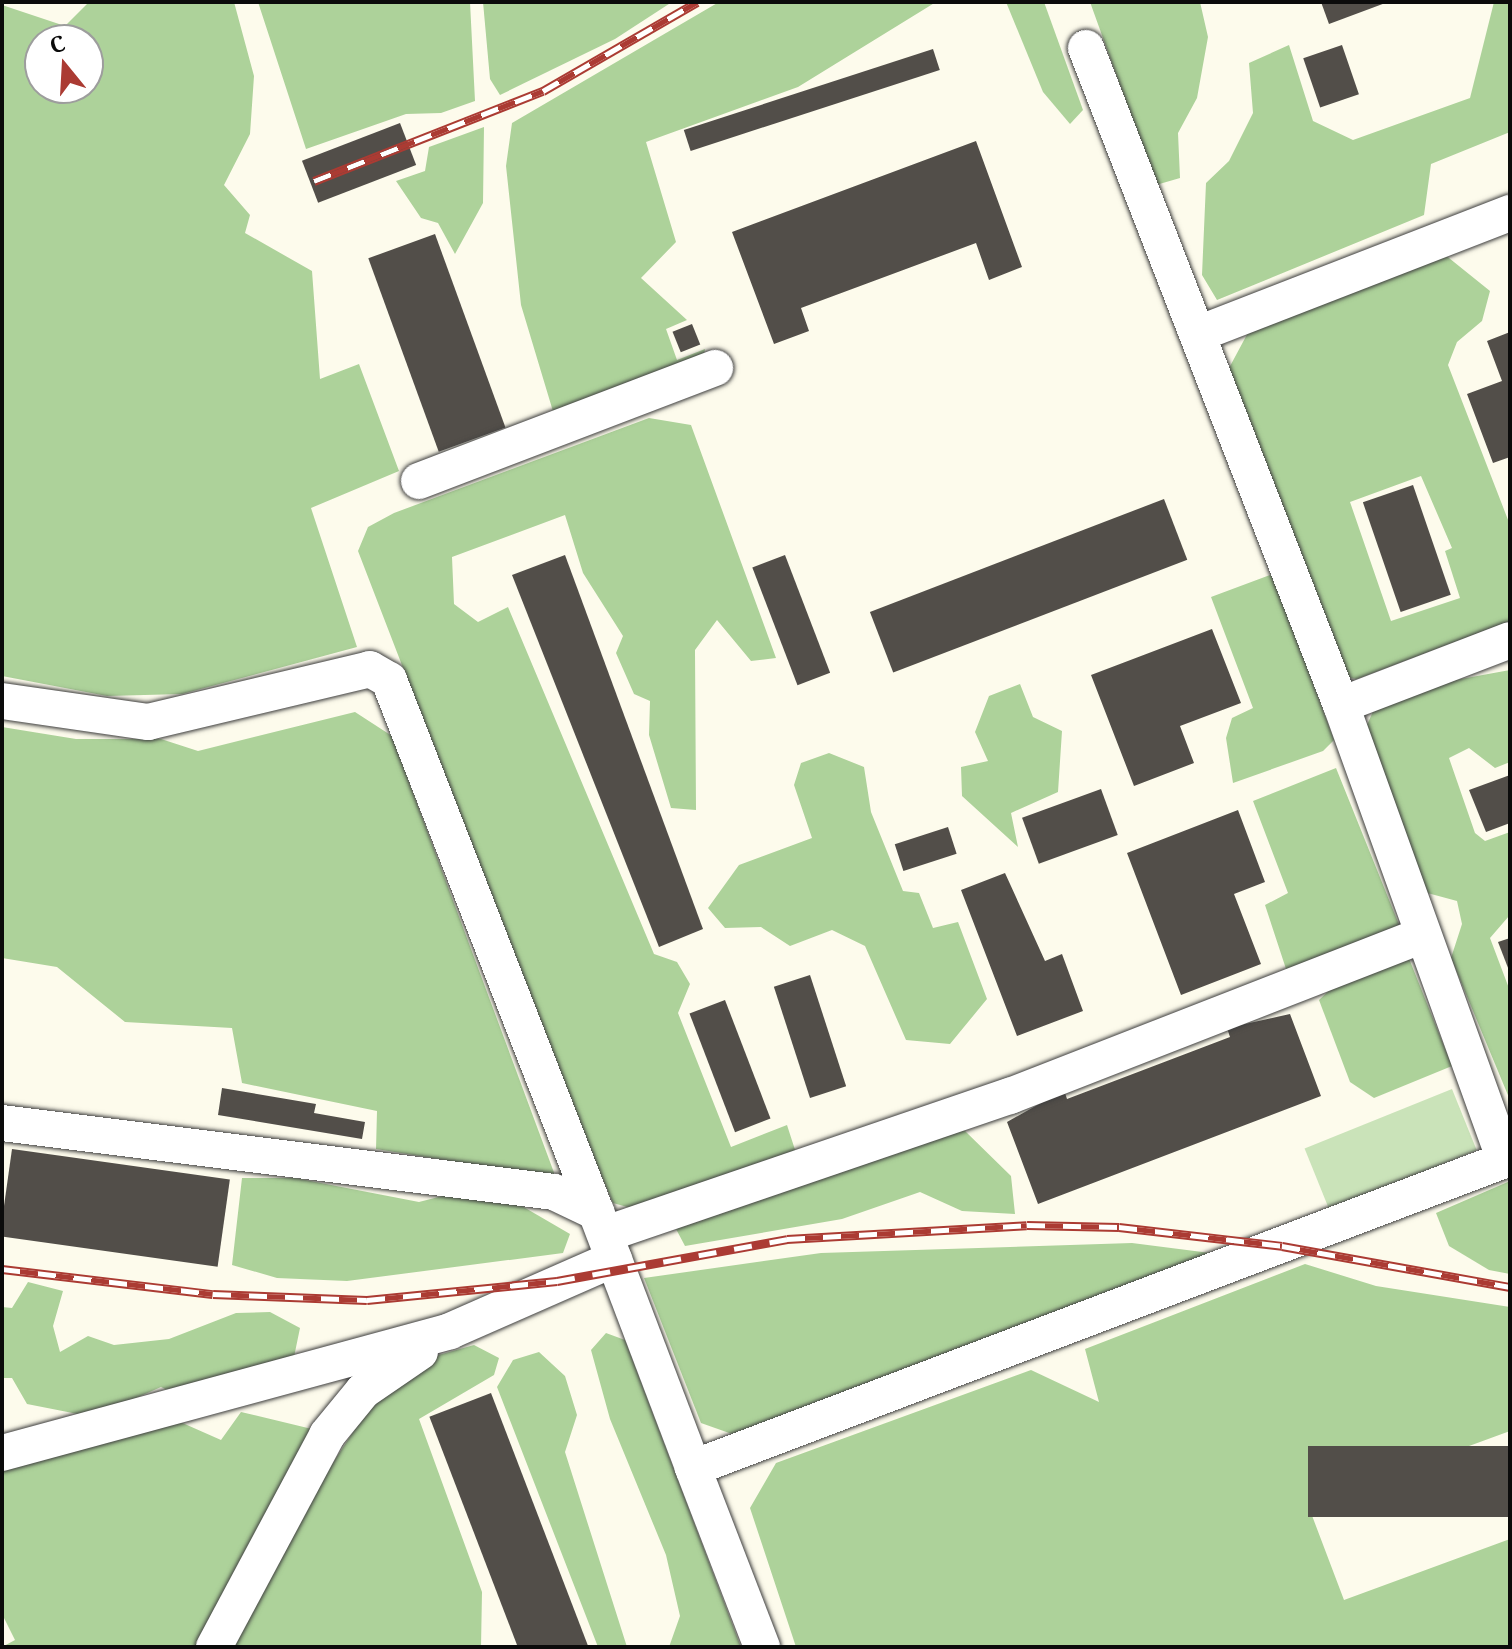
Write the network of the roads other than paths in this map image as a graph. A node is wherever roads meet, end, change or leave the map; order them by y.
1 (1086, 48) dead end
2 (1510, 213) edge
3 (1198, 334) junction
4 (715, 368) dead end
5 (419, 481) dead end
6 (1510, 640) edge
7 (2, 701) edge
8 (1341, 705) junction
9 (1421, 936) junction
10 (2, 1123) edge
11 (1508, 1159) edge
12 (606, 1235) junction
13 (450, 1331) junction
14 (2, 1453) edge
15 (693, 1468) junction
16 (214, 1647) edge
17 (762, 1647) edge

1 - 3 lane
2 - 3 lane
3 - 8 lane
4 - 5 lane
6 - 8 lane
7 - 12 lane
8 - 9 lane
9 - 11 lane
9 - 12 lane
10 - 12 lane
11 - 15 lane
12 - 13 lane
12 - 15 lane
13 - 14 lane
13 - 16 lane
15 - 17 lane

